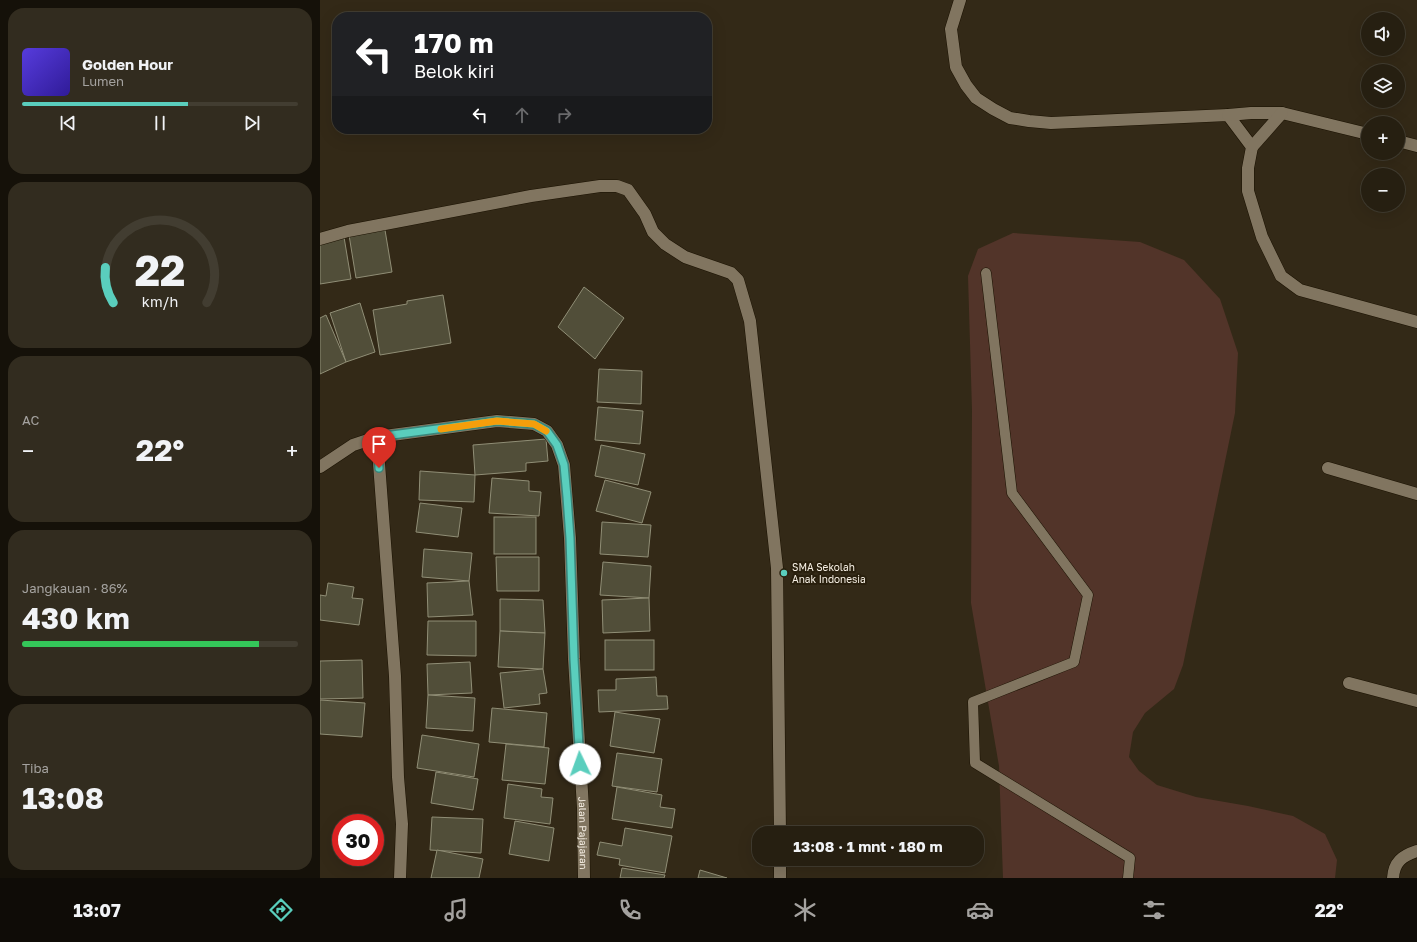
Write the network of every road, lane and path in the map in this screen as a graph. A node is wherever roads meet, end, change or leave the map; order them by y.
1 (960, 0) edge
2 (1282, 113) junction
3 (1228, 115) junction
4 (1361, 132) edge
5 (1405, 143) edge
6 (1252, 146) junction
7 (1417, 146) edge
8 (320, 239) edge
9 (986, 273) dead end
10 (1417, 322) edge
11 (377, 437) junction
12 (320, 467) edge
13 (1328, 468) dead end
14 (1417, 494) edge
15 (1349, 683) dead end
16 (1417, 701) edge
17 (780, 826) edge
18 (1417, 851) edge
19 (780, 866) edge
20 (400, 878) edge
21 (584, 878) edge
22 (780, 878) edge
23 (1128, 878) edge
24 (1393, 878) edge

1 - 3 street
2 - 3 street
2 - 4 street
2 - 6 street
3 - 6 street
5 - 7 street
6 - 10 street
8 - 17 street
9 - 23 lane
11 - 12 street, Jalan Pajajaran
11 - 20 street
11 - 21 street, Jalan Pajajaran
13 - 14 street
15 - 16 street
18 - 24 street
19 - 22 street

